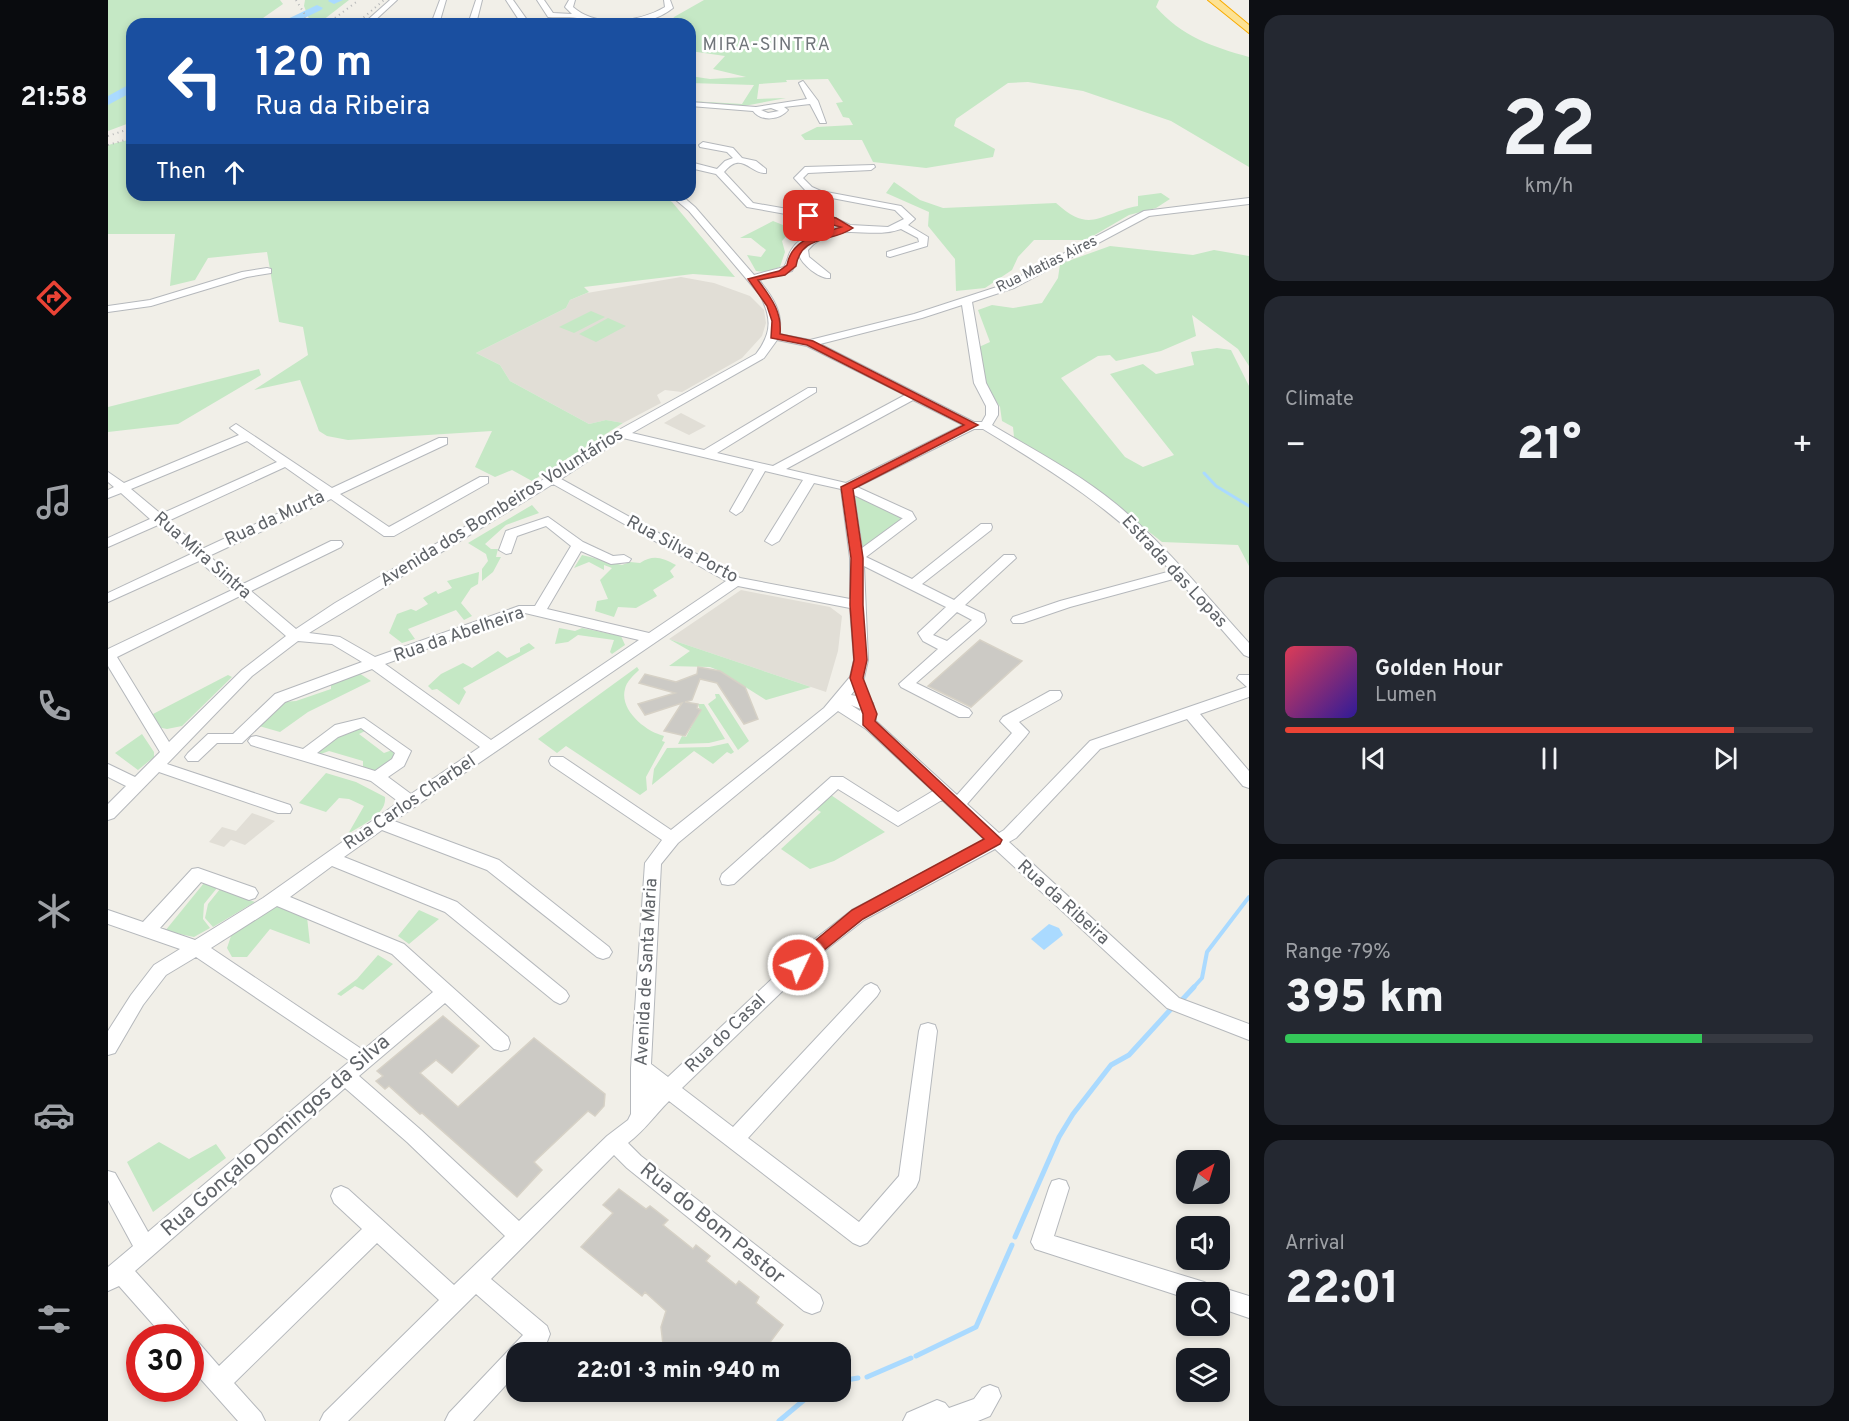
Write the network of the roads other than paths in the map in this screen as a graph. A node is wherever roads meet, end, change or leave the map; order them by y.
1 (394, 0) edge
2 (443, 0) edge
3 (479, 0) edge
4 (509, 0) edge
5 (540, 0) edge
6 (572, 0) edge
7 (667, 0) edge
8 (1213, 0) edge
9 (579, 16) junction
10 (374, 18) edge
11 (437, 18) edge
12 (474, 18) edge
13 (522, 18) edge
14 (588, 18) edge
15 (644, 18) edge
16 (1249, 30) edge
17 (803, 83) dead end
18 (814, 101) junction
19 (696, 104) edge
20 (817, 122) dead end
21 (703, 145) dead end
22 (739, 159) junction
23 (696, 166) edge
24 (871, 167) dead end
25 (763, 171) dead end
26 (719, 172) junction
27 (682, 201) edge
28 (1249, 201) edge
29 (903, 226) junction
30 (849, 228) junction
31 (813, 239) junction
32 (890, 254) dead end
33 (267, 272) dead end
34 (826, 276) dead end
35 (753, 279) junction
36 (967, 302) junction
37 (108, 309) edge
38 (775, 336) junction
39 (810, 343) junction
40 (812, 390) dead end
41 (912, 396) junction
42 (979, 425) junction
43 (236, 428) dead end
44 (621, 434) junction
45 (248, 436) junction
46 (443, 441) dead end
47 (706, 454) junction
48 (286, 462) junction
49 (762, 466) junction
50 (777, 469) junction
51 (108, 476) edge
52 (811, 477) junction
53 (552, 479) junction
54 (484, 480) dead end
55 (847, 487) junction
56 (122, 488) junction
57 (108, 494) edge
58 (329, 494) junction
59 (736, 512) dead end
60 (160, 519) junction
61 (986, 526) dead end
62 (772, 540) dead end
63 (108, 543) edge
64 (336, 544) dead end
65 (578, 545) junction
66 (506, 550) dead end
67 (200, 554) junction
68 (857, 558) junction
69 (1009, 558) dead end
70 (624, 559) dead end
71 (1179, 573) junction
72 (736, 581) junction
73 (914, 584) junction
74 (242, 591) junction
75 (108, 598) edge
76 (856, 605) junction
77 (956, 605) junction
78 (539, 611) junction
79 (326, 616) junction
80 (1018, 620) dead end
81 (296, 636) junction
82 (653, 639) junction
83 (334, 640) junction
84 (947, 647) junction
85 (1249, 652) edge
86 (109, 655) edge
87 (375, 664) junction
88 (857, 678) junction
89 (1247, 684) edge
90 (1056, 695) dead end
91 (836, 705) junction
92 (964, 713) dead end
93 (1191, 713) junction
94 (868, 715) junction
95 (256, 741) dead end
96 (492, 748) junction
97 (168, 753) junction
98 (306, 755) junction
99 (193, 757) dead end
100 (557, 761) dead end
101 (157, 766) junction
102 (108, 770) edge
103 (377, 777) junction
104 (1249, 782) edge
105 (136, 785) junction
106 (943, 792) junction
107 (412, 803) junction
108 (957, 805) junction
109 (284, 809) dead end
110 (108, 814) edge
111 (382, 823) junction
112 (672, 839) junction
113 (995, 840) junction
114 (330, 858) junction
115 (728, 879) dead end
116 (249, 893) dead end
117 (275, 898) junction
118 (108, 917) edge
119 (146, 931) junction
120 (196, 947) junction
121 (603, 952) dead end
122 (871, 991) dead end
123 (446, 992) junction
124 (560, 996) dead end
125 (928, 1031) dead end
126 (1249, 1032) edge
127 (501, 1043) dead end
128 (108, 1047) edge
129 (363, 1060) junction
130 (641, 1068) junction
131 (345, 1076) junction
132 (669, 1088) junction
133 (641, 1115) junction
134 (735, 1138) junction
135 (614, 1142) junction
136 (109, 1186) edge
137 (1059, 1188) dead end
138 (341, 1196) dead end
139 (377, 1229) junction
140 (520, 1236) junction
141 (145, 1248) junction
142 (114, 1276) edge
143 (475, 1279) junction
144 (1176, 1284) edge
145 (454, 1300) junction
146 (1230, 1301) edge
147 (812, 1303) dead end
148 (1249, 1307) edge
149 (165, 1324) edge
150 (532, 1342) edge
151 (204, 1365) edge
152 (506, 1368) edge
153 (219, 1382) junction
154 (990, 1396) dead end
155 (252, 1421) edge
156 (332, 1421) edge
157 (456, 1421) edge
158 (915, 1421) edge
159 (945, 1421) edge

1 - 10 street
2 - 11 street
3 - 12 street
4 - 13 street
5 - 9 street
6 - 9 street
7 - 15 street
8 - 16 highway
9 - 14 street
17 - 18 street
18 - 19 street
18 - 20 street
21 - 22 street
22 - 25 street
22 - 26 street
23 - 26 street
24 - 29 street
26 - 30 street
27 - 35 street
28 - 36 street, Rua Matias Aires
29 - 30 street
29 - 32 street
30 - 31 street
31 - 34 street
31 - 35 street
33 - 37 street
35 - 38 street
36 - 39 street, Rua Matias Aires
36 - 42 street
38 - 39 street
38 - 44 street, Avenida dos Bombeiros Voluntários
39 - 41 street, Estrada das Lopas
40 - 47 street
41 - 42 street, Estrada das Lopas
41 - 50 street
42 - 55 street
42 - 71 street, Estrada das Lopas
43 - 45 street
44 - 47 street
44 - 53 street, Avenida dos Bombeiros Voluntários
45 - 48 street
45 - 56 street
46 - 58 street, Rua da Murta
47 - 49 street
48 - 58 street
48 - 60 street
49 - 50 street
49 - 59 street
50 - 52 street
51 - 56 street, Rua Mira Sintra
52 - 55 street
52 - 62 street
53 - 72 street, Rua Silva Porto
53 - 79 street, Avenida dos Bombeiros Voluntários
54 - 58 street
55 - 68 street
55 - 68 street
56 - 57 street
56 - 60 street, Rua Mira Sintra
58 - 67 street, Rua da Murta
60 - 63 street
60 - 67 street, Rua Mira Sintra
61 - 73 street
64 - 74 street
65 - 66 street
65 - 70 street
65 - 78 street, Rua da Abelheira
67 - 74 street, Rua Mira Sintra
67 - 75 street, Rua da Murta
68 - 73 street
68 - 76 street
69 - 77 street
71 - 80 street
71 - 85 street, Estrada das Lopas
72 - 76 street, Rua Silva Porto
72 - 82 street, Rua Carlos Charbel
73 - 77 street
74 - 81 street, Rua Mira Sintra
74 - 86 street
76 - 88 street
77 - 84 street
77 - 84 street
78 - 82 street
78 - 87 street, Rua da Abelheira
79 - 81 street, Avenida dos Bombeiros Voluntários
79 - 83 street
81 - 83 street
81 - 97 street, Avenida dos Bombeiros Voluntários
82 - 96 street, Rua Carlos Charbel
83 - 87 street
84 - 92 street
86 - 97 street
87 - 96 street
87 - 99 street, Rua da Abelheira
88 - 91 street, Avenida de Santa Maria
88 - 94 street, Rua da Ribeira
89 - 93 street, Rua do Casal
90 - 108 street
91 - 94 street, Rua da Ribeira
91 - 112 street, Avenida de Santa Maria
93 - 104 street
93 - 113 street, Rua do Casal
94 - 106 street, Rua da Ribeira
95 - 98 street
96 - 107 street, Rua Carlos Charbel
97 - 101 street, Avenida dos Bombeiros Voluntários
98 - 103 street
98 - 103 street
100 - 112 street
101 - 105 street, Avenida dos Bombeiros Voluntários
101 - 109 street
102 - 105 street
103 - 107 street
105 - 110 street, Avenida dos Bombeiros Voluntários
106 - 108 street, Rua da Ribeira
106 - 115 street
107 - 111 street, Rua Carlos Charbel
108 - 113 street, Rua da Ribeira
111 - 114 street, Rua Carlos Charbel
111 - 121 street
112 - 130 street, Avenida de Santa Maria
113 - 126 street, Rua da Ribeira
113 - 132 street, Rua do Casal
114 - 117 street, Rua Carlos Charbel
114 - 124 street
116 - 119 street
117 - 120 street, Rua Carlos Charbel
117 - 123 street
118 - 119 street
119 - 120 street
120 - 128 street, Rua Carlos Charbel
120 - 129 street
122 - 134 street
123 - 127 street
123 - 129 street, Rua Gonçalo Domingos da Silva
125 - 134 street
129 - 131 street, Rua Gonçalo Domingos da Silva
130 - 132 street
130 - 133 street, Avenida de Santa Maria
131 - 140 street
131 - 141 street, Rua Gonçalo Domingos da Silva
132 - 133 street, Rua do Casal
132 - 134 street
133 - 135 street
135 - 140 street
135 - 147 street, Rua do Bom Pastor
136 - 141 street
137 - 144 street
138 - 139 street
139 - 145 street
139 - 153 street
140 - 143 street
141 - 142 street, Rua Gonçalo Domingos da Silva
142 - 149 street
143 - 145 street
143 - 150 street
145 - 156 street
146 - 148 street
151 - 153 street
152 - 157 street
153 - 155 street
154 - 159 street
158 - 159 street

